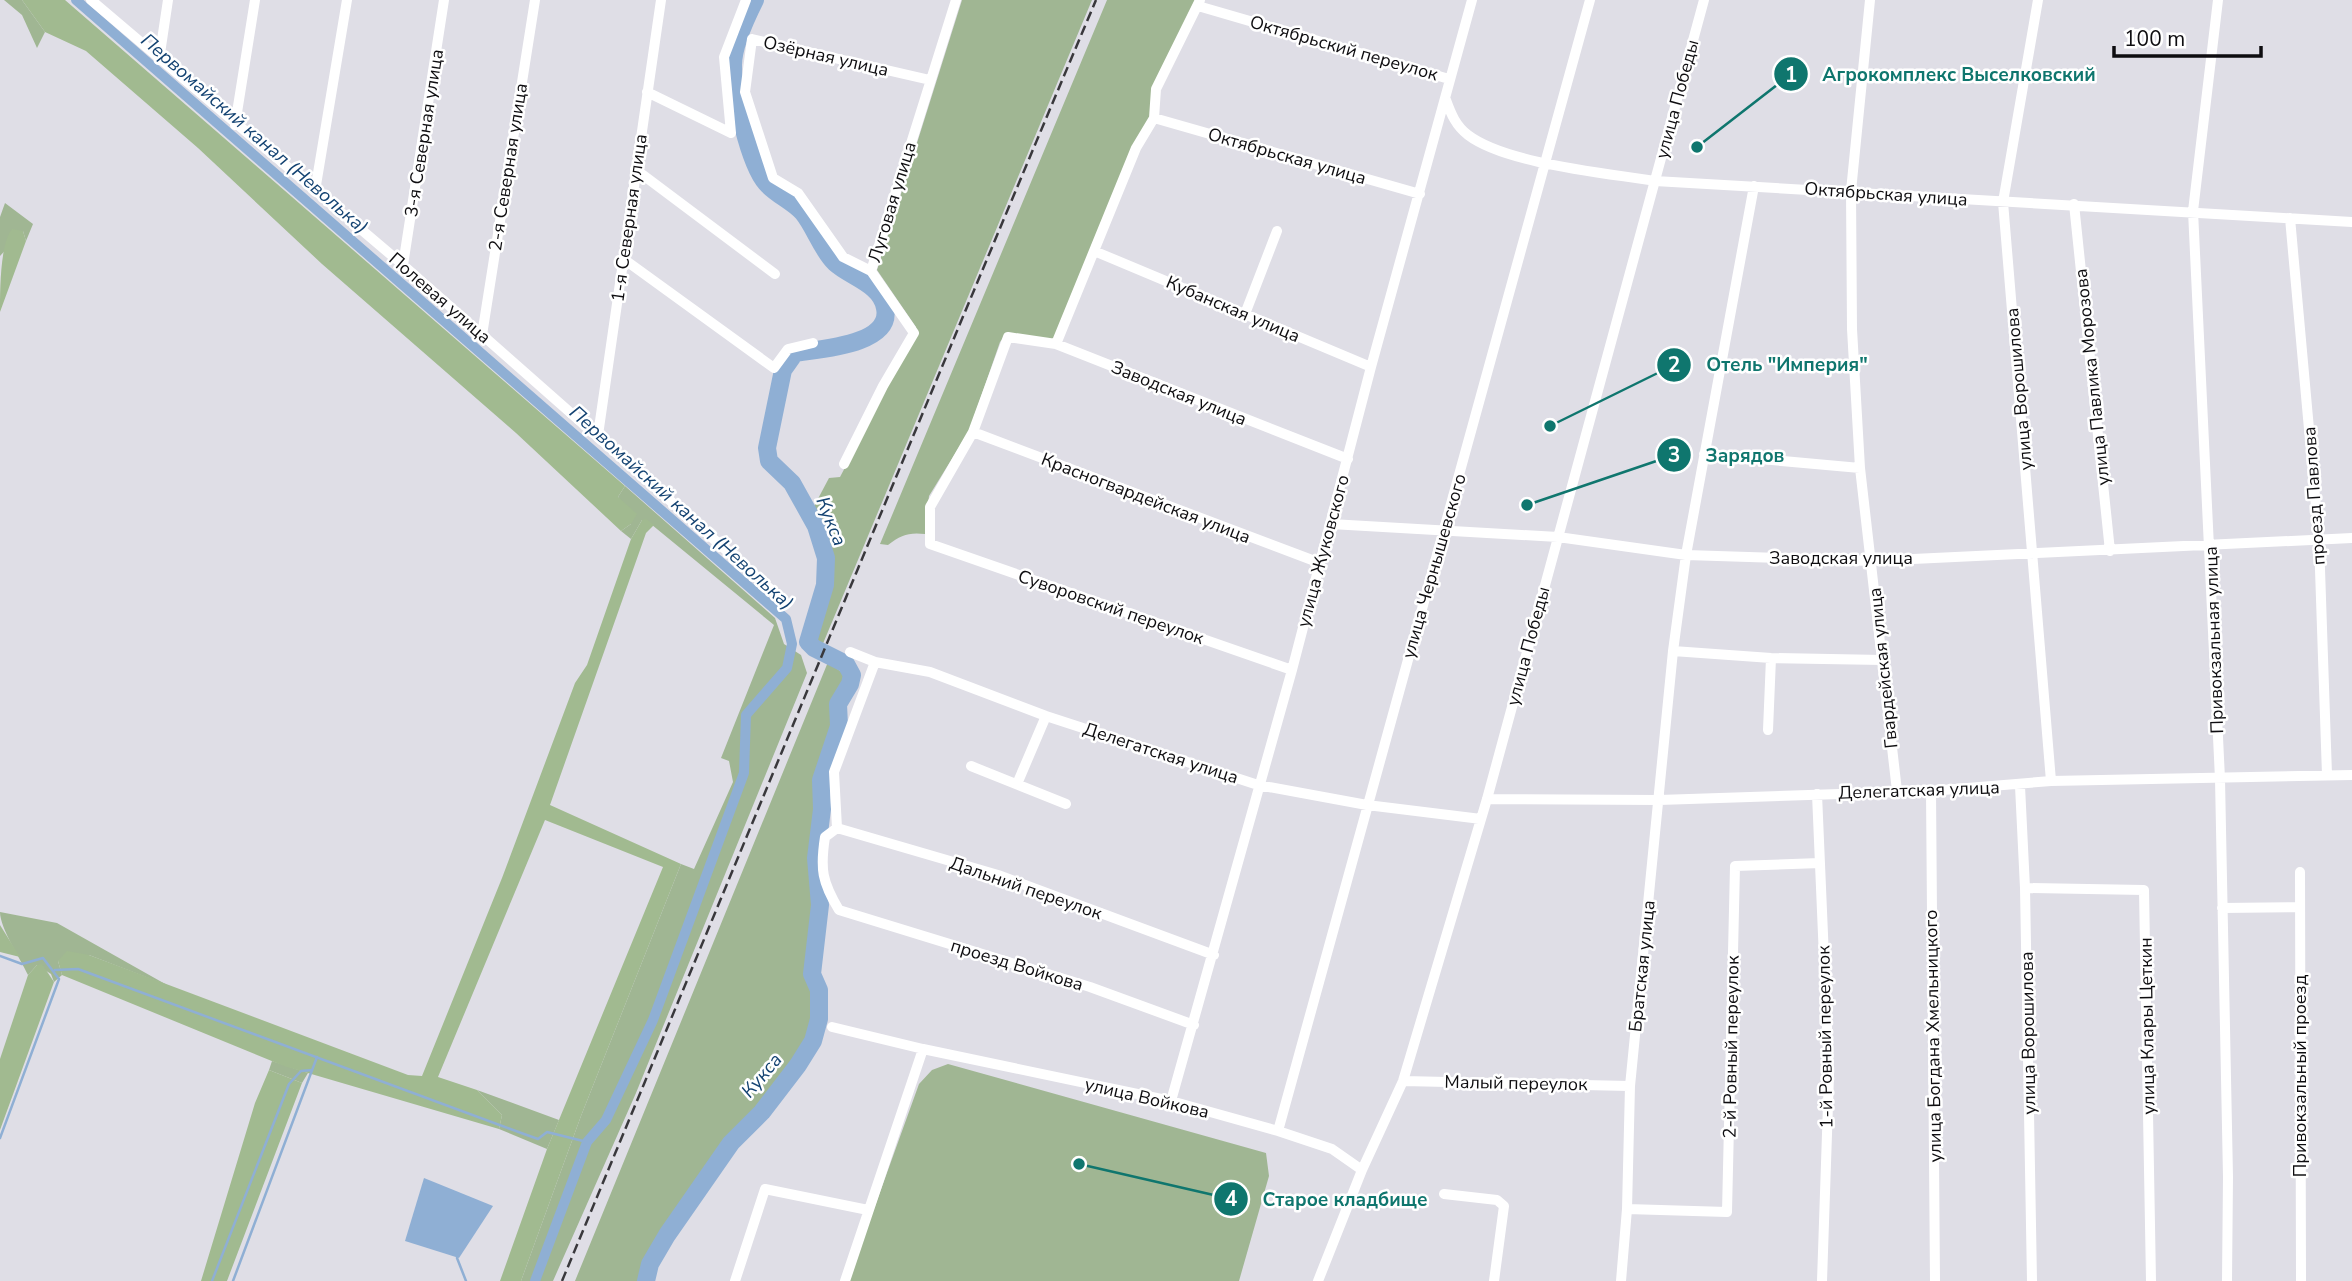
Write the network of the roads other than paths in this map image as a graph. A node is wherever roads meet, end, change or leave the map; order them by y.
1 (91, 0) edge
2 (168, 0) edge
3 (255, 0) edge
4 (347, 0) edge
5 (444, 0) edge
6 (535, 0) edge
7 (662, 0) edge
8 (746, 0) edge
9 (956, 0) edge
10 (1472, 0) edge
11 (1590, 0) edge
12 (1704, 0) edge
13 (1870, 0) edge
14 (2038, 0) edge
15 (2218, 0) edge
16 (1199, 3) edge
17 (159, 60) junction
18 (1449, 79) junction
19 (930, 80) junction
20 (647, 92) junction
21 (1446, 100) junction
22 (1154, 118) junction
23 (235, 125) junction
24 (1545, 162) junction
25 (635, 169) junction
26 (1655, 181) junction
27 (1754, 186) junction
28 (315, 191) junction
29 (1851, 191) junction
30 (1420, 194) junction
31 (2003, 202) junction
32 (2074, 204) junction
33 (2193, 211) junction
34 (2290, 218) junction
35 (2352, 222) edge
36 (1277, 231) dead end
37 (1094, 251) junction
38 (625, 260) junction
39 (404, 265) junction
40 (871, 271) junction
41 (775, 274) dead end
42 (1245, 314) junction
43 (482, 334) junction
44 (813, 343) dead end
45 (1056, 344) junction
46 (1371, 367) junction
47 (973, 432) junction
48 (597, 435) junction
49 (1704, 454) junction
50 (1348, 459) junction
51 (844, 464) dead end
52 (1860, 468) junction
53 (1331, 524) junction
54 (1445, 531) junction
55 (1558, 537) junction
56 (2352, 538) edge
57 (2319, 540) junction
58 (2210, 544) junction
59 (2032, 551) junction
60 (2110, 551) junction
61 (1686, 555) junction
62 (1871, 561) junction
63 (1320, 564) junction
64 (785, 602) dead end
65 (1673, 651) junction
66 (850, 653) dead end
67 (1771, 658) junction
68 (1883, 660) junction
69 (875, 662) junction
70 (1292, 670) junction
71 (1046, 716) junction
72 (1768, 730) dead end
73 (971, 766) dead end
74 (2327, 775) junction
75 (2352, 775) edge
76 (2220, 779) junction
77 (2051, 781) junction
78 (1017, 785) junction
79 (1258, 785) junction
80 (2020, 786) junction
81 (1930, 790) junction
82 (1897, 791) junction
83 (1818, 794) junction
84 (1487, 799) junction
85 (1659, 800) junction
86 (1066, 804) dead end
87 (1367, 805) junction
88 (1481, 819) junction
89 (837, 828) junction
90 (1820, 863) junction
91 (2300, 872) dead end
92 (2025, 888) junction
93 (2300, 907) junction
94 (2222, 908) junction
95 (1214, 955) junction
96 (1194, 1025) junction
97 (832, 1027) dead end
98 (923, 1049) junction
99 (1403, 1081) junction
100 (1630, 1086) junction
101 (1171, 1101) junction
102 (1278, 1131) junction
103 (1362, 1170) junction
104 (1444, 1194) dead end
105 (1627, 1209) junction
106 (869, 1210) junction
107 (735, 1281) edge
108 (845, 1281) edge
109 (1318, 1281) edge
110 (1494, 1281) edge
111 (1621, 1281) edge
112 (1822, 1281) edge
113 (1935, 1281) edge
114 (2032, 1281) edge
115 (2151, 1281) edge
116 (2227, 1281) edge
117 (2301, 1281) edge

1 - 17 street, Полевая улица
2 - 17 street
3 - 23 street
4 - 28 street
5 - 39 street, 3-я Северная улица
6 - 43 street, 2-я Северная улица
7 - 20 street, 1-я Северная улица
8 - 20 street
9 - 19 street, Луговая улица
10 - 18 street, улица Жуковского
11 - 24 street, улица Чернышевского
12 - 26 street, улица Победы
13 - 29 street, Гвардейская улица
14 - 31 street, улица Ворошилова
15 - 33 street, Привокзальная улица
16 - 18 street, Октябрьский переулок
16 - 22 street
17 - 23 street, Полевая улица
18 - 21 street, улица Жуковского
19 - 40 street, Луговая улица
19 - 40 street, Озёрная улица
20 - 25 street, 1-я Северная улица
21 - 24 street, Октябрьская улица
21 - 30 street, улица Жуковского
22 - 30 street, Октябрьская улица
22 - 37 street
23 - 28 street, Полевая улица
24 - 26 street, Октябрьская улица
24 - 54 street, улица Чернышевского
25 - 38 street, 1-я Северная улица
25 - 41 street
26 - 27 street, Октябрьская улица
26 - 55 street, улица Победы
27 - 29 street, Октябрьская улица
27 - 49 street, Братская улица
28 - 39 street, Полевая улица
29 - 31 street, Октябрьская улица
29 - 52 street, Гвардейская улица
30 - 46 street, улица Жуковского
31 - 32 street, Октябрьская улица
31 - 59 street, улица Ворошилова
32 - 33 street, Октябрьская улица
32 - 60 street, улица Павлика Морозова
33 - 34 street, Октябрьская улица
33 - 58 street, Привокзальная улица
34 - 35 street, Октябрьская улица
34 - 57 street, проезд Павлова
36 - 42 street
37 - 42 street, Кубанская улица
37 - 45 street
38 - 44 street
38 - 48 street, 1-я Северная улица
39 - 43 street, Полевая улица
40 - 51 street, Луговая улица
42 - 46 street, Кубанская улица
43 - 48 street, Полевая улица
45 - 47 street, Заводская улица
45 - 50 street, Заводская улица
46 - 50 street, улица Жуковского
47 - 63 street, Красногвардейская улица
47 - 70 street, Суворовский переулок
48 - 64 street, Полевая улица
49 - 52 street
49 - 61 street, Братская улица
50 - 53 street, улица Жуковского
52 - 62 street, Гвардейская улица
53 - 54 street, Заводская улица
53 - 63 street, улица Жуковского
54 - 55 street, Заводская улица
54 - 87 street, улица Чернышевского
55 - 61 street, Заводская улица
55 - 84 street, улица Победы
56 - 57 street, Заводская улица
57 - 58 street, Заводская улица
57 - 74 street, проезд Павлова
58 - 60 street, Заводская улица
58 - 76 street, Привокзальная улица
59 - 60 street, Заводская улица
59 - 62 street, Заводская улица
59 - 77 street, улица Ворошилова
61 - 62 street, Заводская улица
61 - 65 street, Братская улица
62 - 68 street, Гвардейская улица
63 - 70 street, улица Жуковского
65 - 67 street
65 - 85 street, Братская улица
66 - 69 street, Делегатская улица
67 - 68 street
67 - 72 street
68 - 82 street, Гвардейская улица
69 - 71 street, Делегатская улица
69 - 89 street
70 - 79 street, улица Жуковского
71 - 78 street
71 - 79 street, Делегатская улица
73 - 78 street
74 - 75 street, Делегатская улица
74 - 76 street, Делегатская улица
76 - 77 street, Делегатская улица
76 - 94 street, Привокзальная улица
77 - 80 street, Делегатская улица
78 - 86 street
79 - 87 street, Делегатская улица
79 - 95 street, улица Жуковского
80 - 81 street, Делегатская улица
80 - 92 street, улица Ворошилова
81 - 82 street, Делегатская улица
81 - 113 street, улица Богдана Хмельницкого
82 - 83 street, Делегатская улица
83 - 85 street, Делегатская улица
83 - 90 street, 1-й Ровный переулок
84 - 85 street, Делегатская улица
84 - 88 street, улица Победы
85 - 100 street, Братская улица
87 - 88 street, Делегатская улица
87 - 102 street, улица Чернышевского
88 - 99 street, улица Победы
89 - 95 street, Дальний переулок
89 - 96 street, проезд Войкова
90 - 105 street, 2-й Ровный переулок
90 - 112 street, 1-й Ровный переулок
91 - 93 street, Привокзальный проезд
92 - 114 street, улица Ворошилова
92 - 115 street, улица Клары Цеткин
93 - 94 street
93 - 117 street, Привокзальный проезд
94 - 116 street, Привокзальная улица
95 - 96 street, улица Жуковского
96 - 101 street, улица Жуковского
97 - 98 street, улица Войкова
98 - 101 street, улица Войкова
98 - 106 street
99 - 100 street, Малый переулок
99 - 103 street, улица Победы
100 - 105 street, Братская улица
101 - 102 street, улица Войкова
102 - 103 street, улица Войкова
103 - 109 street, улица Победы
104 - 110 street
105 - 111 street, Братская улица
106 - 107 street
106 - 108 street

